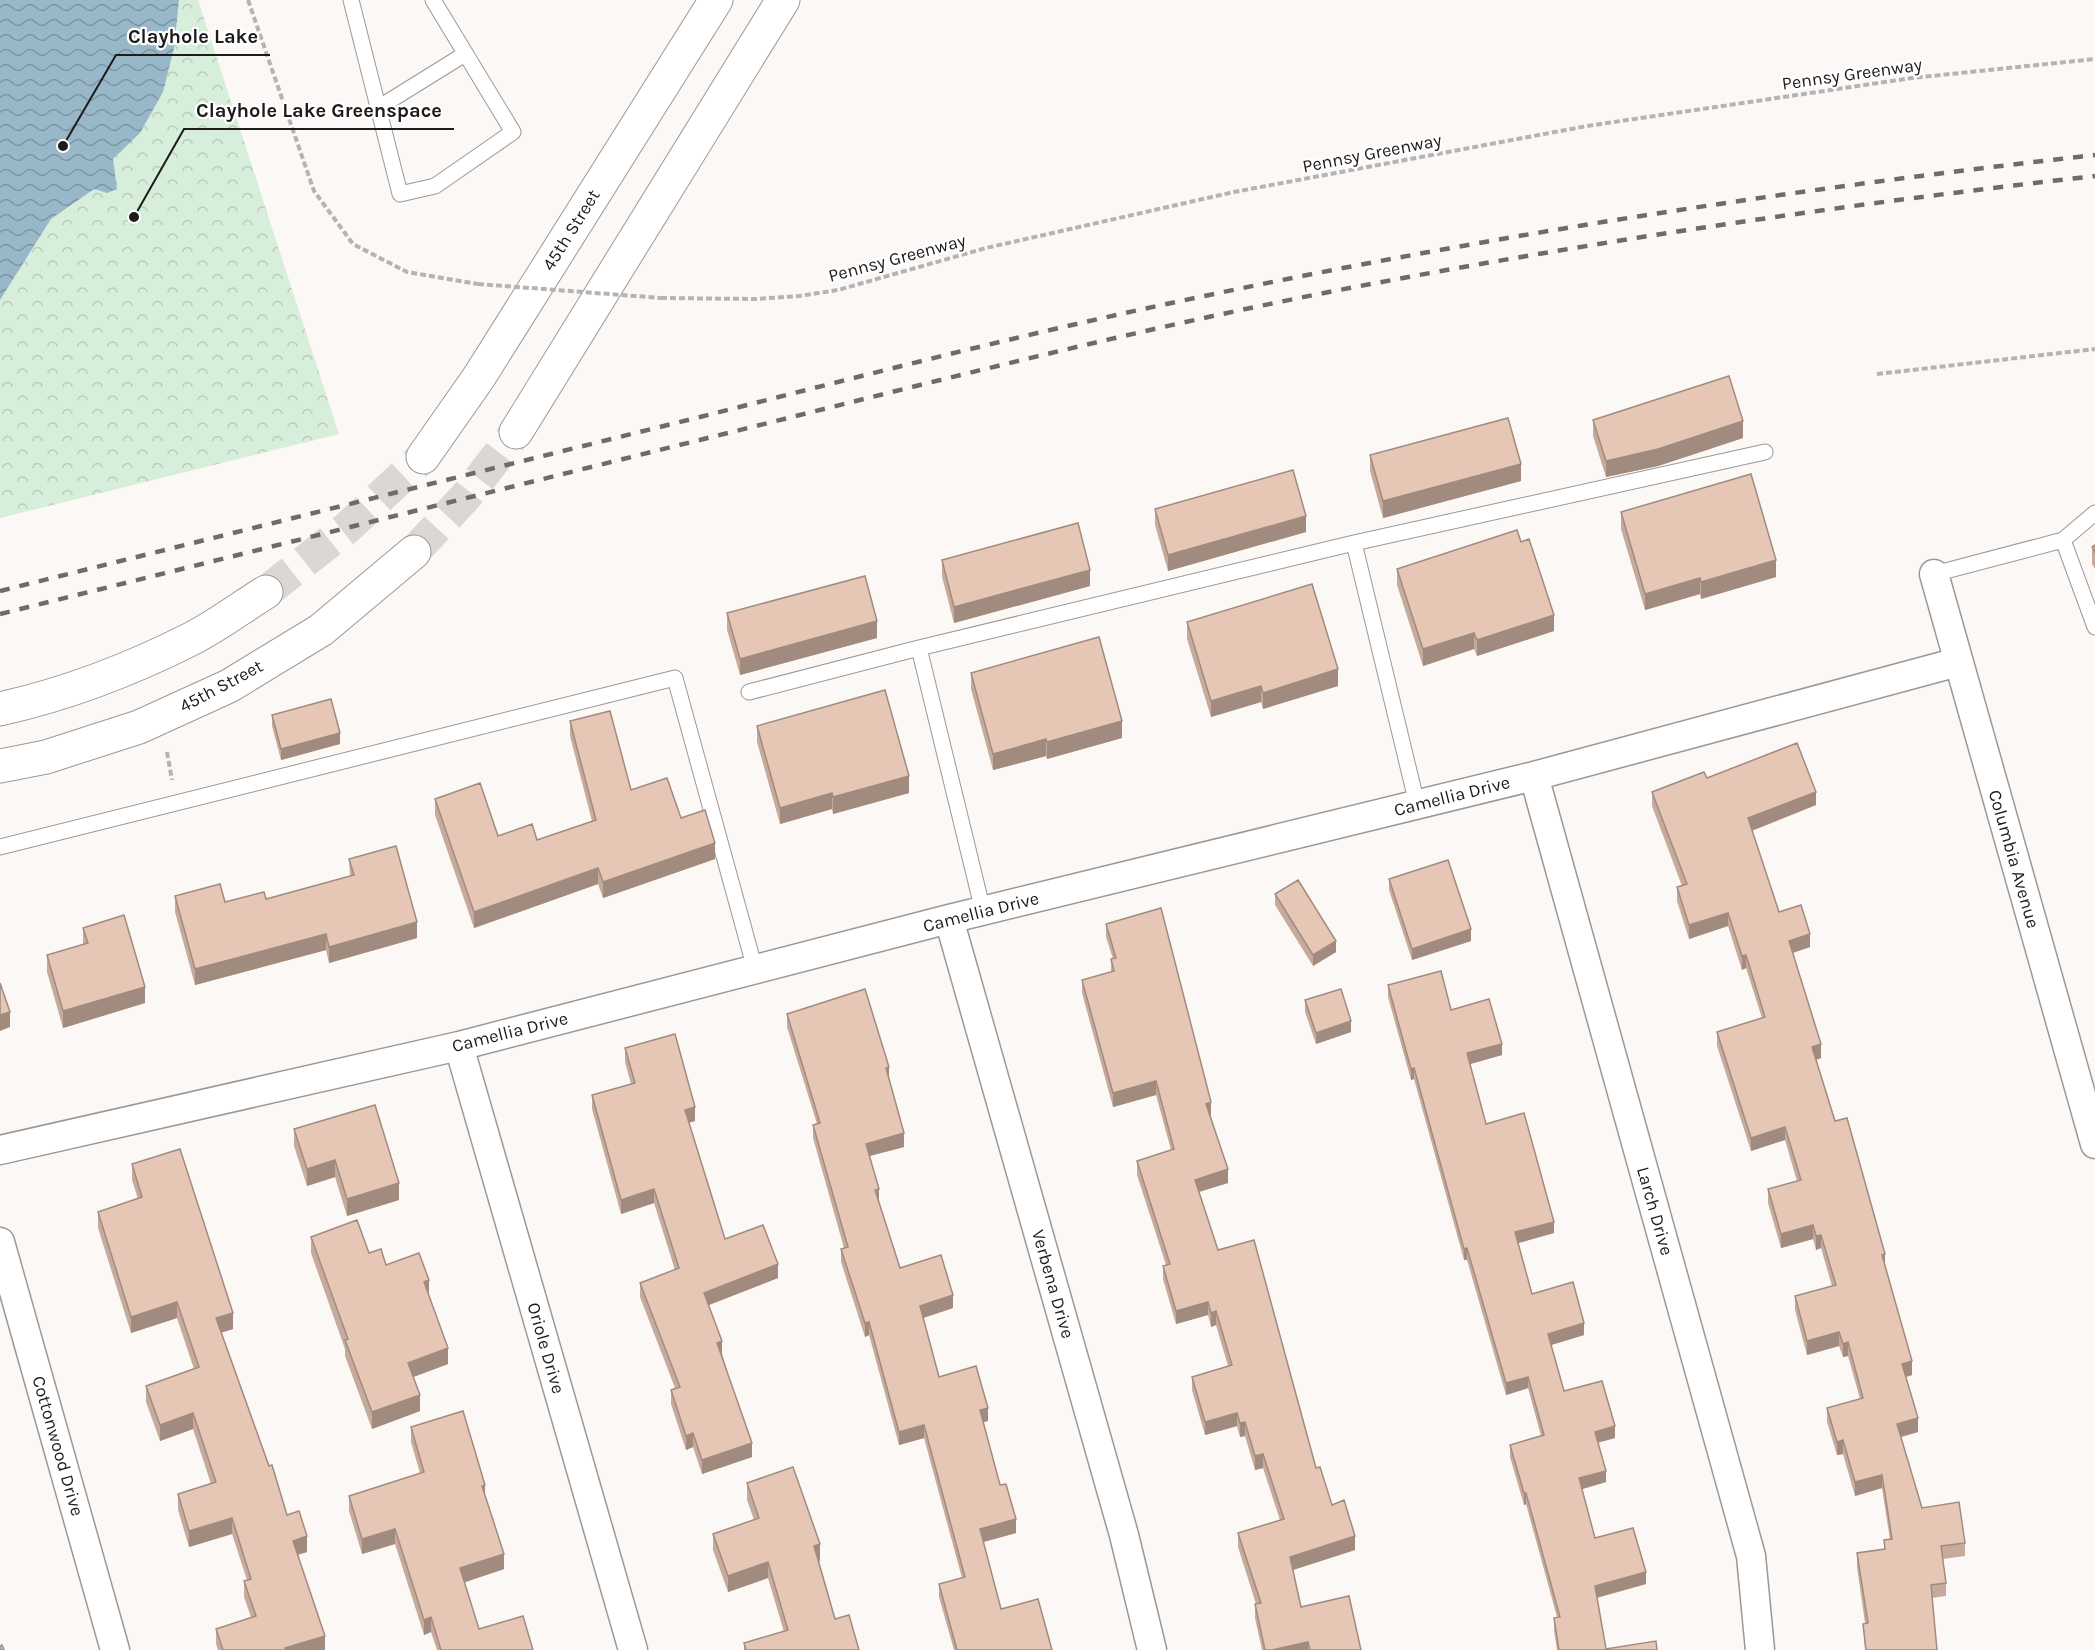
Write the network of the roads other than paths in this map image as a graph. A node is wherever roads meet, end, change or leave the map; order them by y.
1 (433, 0) edge
2 (716, 0) edge
3 (783, 0) edge
4 (356, 3) edge
5 (465, 54) junction
6 (378, 108) junction
7 (516, 432) tunnel mouth
8 (1765, 452) dead end
9 (423, 458) tunnel mouth
10 (2095, 513) edge
11 (2063, 540) junction
12 (1354, 543) junction
13 (414, 552) tunnel mouth
14 (1934, 574) joint
15 (266, 592) tunnel mouth
16 (2095, 627) edge
17 (918, 648) junction
18 (1958, 662) junction
19 (749, 692) dead end
20 (0, 709) edge
21 (0, 766) edge
22 (1534, 776) junction
23 (1417, 804) junction
24 (0, 847) edge
25 (983, 911) junction
26 (949, 919) junction
27 (755, 969) junction
28 (459, 1046) junction
29 (2095, 1144) edge
30 (0, 1150) edge
31 (0, 1242) edge
32 (115, 1650) edge
33 (633, 1650) edge
34 (1152, 1650) edge
35 (1760, 1650) edge

1 - 5 lane
2 - 9 main road, 45th Street
3 - 7 main road
4 - 6 lane
5 - 6 lane
5 - 6 lane
8 - 12 lane
10 - 11 lane
11 - 14 lane
11 - 16 lane
12 - 17 lane
12 - 23 lane
13 - 21 main road, 45th Street
14 - 18 street, Columbia Avenue
15 - 20 main road
17 - 19 lane
17 - 25 lane
18 - 22 street, Camellia Drive
18 - 29 street, Columbia Avenue
22 - 23 street, Camellia Drive
22 - 35 street, Larch Drive
23 - 25 street, Camellia Drive
24 - 27 lane
25 - 26 street, Camellia Drive
26 - 27 street, Camellia Drive
26 - 34 street, Verbena Drive
27 - 28 street, Camellia Drive
28 - 30 street, Camellia Drive
28 - 33 street, Oriole Drive
31 - 32 street, Cottonwood Drive

